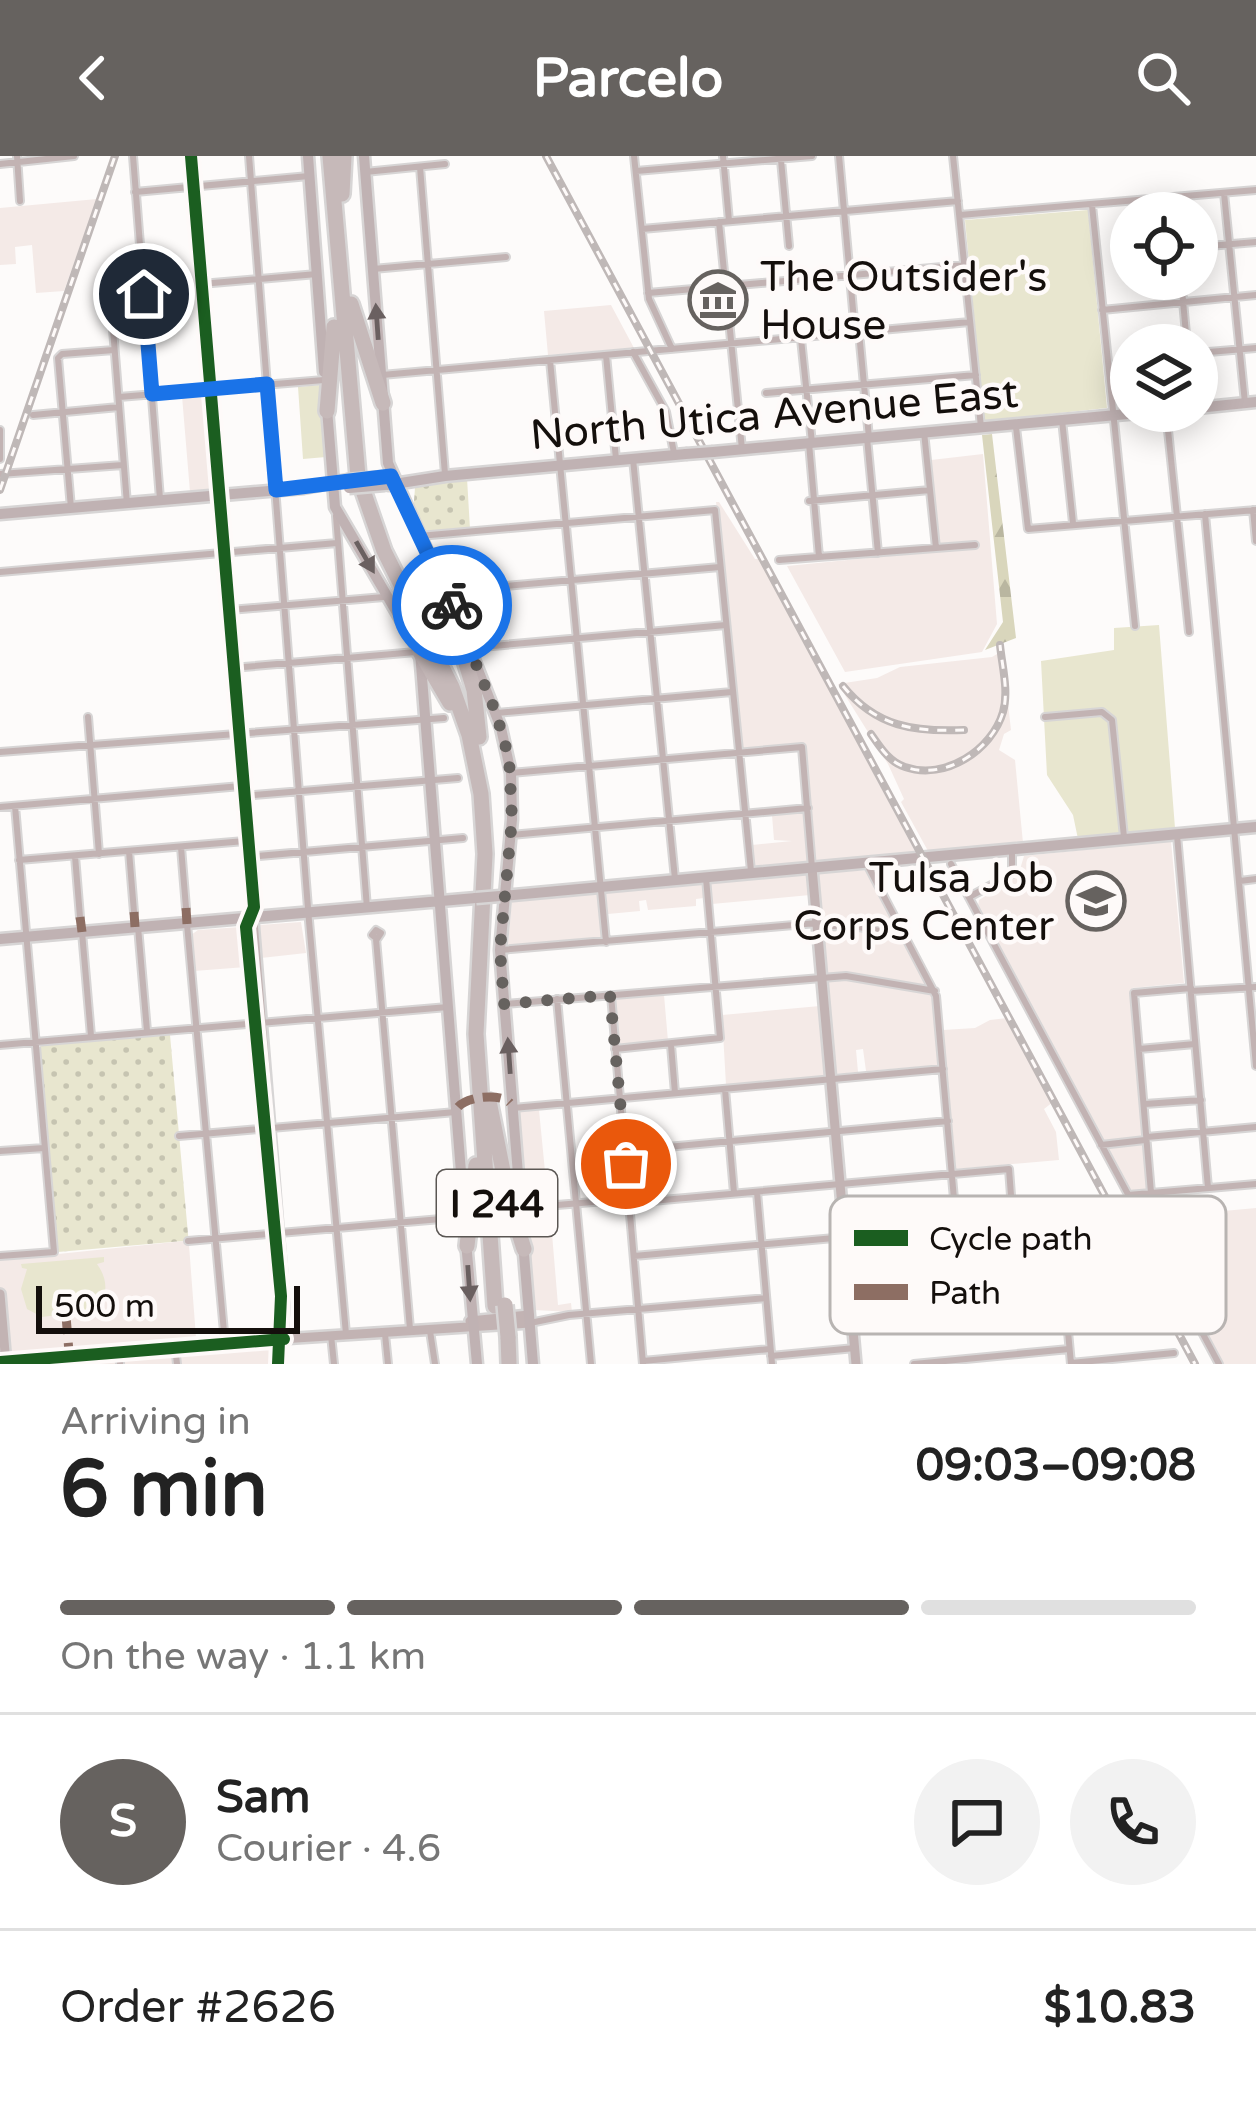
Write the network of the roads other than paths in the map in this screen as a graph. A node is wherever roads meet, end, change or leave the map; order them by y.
1 (133, 156) edge
2 (190, 156) edge
3 (249, 156) edge
4 (308, 156) edge
5 (338, 156) edge
6 (364, 156) edge
7 (634, 156) edge
8 (812, 156) edge
9 (839, 156) edge
10 (953, 156) edge
11 (73, 157) edge
12 (781, 157) edge
13 (17, 159) edge
14 (724, 160) edge
15 (0, 164) edge
16 (445, 164) dead end
17 (420, 167) junction
18 (635, 171) junction
19 (365, 172) junction
20 (309, 176) junction
21 (250, 182) junction
22 (193, 187) junction
23 (1256, 190) edge
24 (135, 192) junction
25 (1225, 193) junction
26 (1218, 194) edge
27 (20, 201) dead end
28 (958, 201) junction
29 (1110, 203) edge
30 (1092, 205) junction
31 (844, 211) junction
32 (960, 215) junction
33 (787, 216) junction
34 (724, 221) junction
35 (642, 229) junction
36 (1256, 242) edge
37 (1229, 244) junction
38 (1218, 245) edge
39 (789, 246) dead end
40 (506, 257) dead end
41 (428, 265) junction
42 (965, 265) junction
43 (373, 269) junction
44 (339, 271) junction
45 (317, 274) junction
46 (850, 274) junction
47 (258, 279) junction
48 (201, 284) junction
49 (725, 286) junction
50 (143, 289) junction
51 (110, 292) dead end
52 (648, 293) junction
53 (1256, 295) edge
54 (1235, 297) junction
55 (1183, 302) junction
56 (351, 304) junction
57 (1102, 310) junction
58 (970, 322) junction
59 (1185, 324) edge
60 (857, 332) junction
61 (801, 338) junction
62 (731, 344) junction
63 (1256, 348) edge
64 (672, 349) junction
65 (114, 350) junction
66 (1240, 350) junction
67 (633, 352) junction
68 (1218, 352) edge
69 (606, 355) junction
70 (550, 360) junction
71 (436, 370) junction
72 (381, 375) junction
73 (976, 375) junction
74 (324, 380) junction
75 (267, 384) junction
76 (864, 385) junction
77 (1110, 386) edge
78 (209, 389) junction
79 (806, 389) junction
80 (766, 393) dead end
81 (152, 394) junction
82 (118, 397) junction
83 (383, 403) junction
84 (1251, 403) edge
85 (1218, 406) edge
86 (119, 407) junction
87 (327, 411) junction
88 (63, 412) junction
89 (33, 415) dead end
90 (1110, 415) edge
91 (1062, 420) junction
92 (1016, 424) junction
93 (981, 427) junction
94 (0, 430) edge
95 (1115, 432) edge
96 (1166, 432) edge
97 (924, 433) junction
98 (868, 438) junction
99 (810, 443) junction
100 (735, 450) junction
101 (680, 454) junction
102 (0, 459) edge
103 (633, 459) junction
104 (616, 460) junction
105 (123, 465) junction
106 (560, 466) junction
107 (67, 469) junction
108 (0, 474) edge
109 (445, 476) junction
110 (388, 481) junction
111 (413, 482) junction
112 (333, 485) junction
113 (276, 490) junction
114 (930, 490) junction
115 (218, 495) junction
116 (872, 496) junction
117 (160, 500) junction
118 (812, 501) junction
119 (127, 504) junction
120 (335, 507) junction
121 (71, 508) junction
122 (1255, 510) edge
123 (407, 511) junction
124 (0, 514) edge
125 (1205, 514) junction
126 (1177, 516) junction
127 (639, 517) junction
128 (1124, 520) junction
129 (566, 523) junction
130 (1073, 525) junction
131 (419, 536) junction
132 (1256, 541) edge
133 (338, 543) junction
134 (975, 545) dead end
135 (281, 548) junction
136 (936, 548) junction
137 (223, 553) junction
138 (878, 553) junction
139 (819, 557) junction
140 (779, 560) dead end
141 (720, 567) junction
142 (0, 572) edge
143 (645, 574) junction
144 (572, 581) junction
145 (444, 589) junction
146 (388, 596) junction
147 (343, 601) junction
148 (285, 605) junction
149 (225, 611) junction
150 (726, 625) junction
151 (1135, 626) dead end
152 (650, 632) junction
153 (1189, 632) dead end
154 (577, 638) junction
155 (470, 648) junction
156 (419, 652) junction
157 (347, 658) junction
158 (290, 663) junction
159 (230, 668) junction
160 (733, 692) junction
161 (657, 699) junction
162 (584, 705) junction
163 (496, 713) junction
164 (88, 717) dead end
165 (1045, 717) dead end
166 (444, 718) dead end
167 (426, 719) junction
168 (352, 725) junction
169 (295, 730) junction
170 (237, 734) junction
171 (479, 737) junction
172 (91, 744) junction
173 (0, 752) edge
174 (739, 753) junction
175 (663, 760) junction
176 (590, 766) junction
177 (511, 773) junction
178 (458, 778) dead end
179 (478, 778) junction
180 (430, 780) junction
181 (357, 786) junction
182 (242, 791) junction
183 (299, 791) junction
184 (95, 799) junction
185 (15, 806) junction
186 (0, 807) edge
187 (808, 808) junction
188 (745, 813) junction
189 (669, 820) junction
190 (597, 827) junction
191 (1256, 827) edge
192 (1235, 830) junction
193 (511, 835) junction
194 (1177, 835) junction
195 (463, 838) dead end
196 (1124, 840) junction
197 (245, 841) junction
198 (435, 841) junction
199 (181, 847) junction
200 (362, 847) junction
201 (1012, 850) junction
202 (129, 851) junction
203 (304, 851) junction
204 (99, 854) junction
205 (76, 856) junction
206 (247, 857) junction
207 (19, 860) junction
208 (951, 865) dead end
209 (812, 868) junction
210 (869, 868) dead end
211 (751, 874) junction
212 (706, 878) junction
213 (1256, 879) edge
214 (675, 881) junction
215 (1240, 881) junction
216 (602, 888) junction
217 (502, 896) junction
218 (968, 898) junction
219 (440, 901) junction
220 (186, 908) dead end
221 (367, 908) junction
222 (134, 912) dead end
223 (309, 914) junction
224 (80, 917) dead end
225 (250, 919) junction
226 (187, 924) junction
227 (817, 925) junction
228 (138, 927) junction
229 (1256, 930) edge
230 (1244, 931) junction
231 (82, 932) junction
232 (711, 933) junction
233 (905, 936) junction
234 (25, 937) junction
235 (0, 939) edge
236 (376, 939) dead end
237 (606, 942) junction
238 (500, 950) junction
239 (822, 977) junction
240 (716, 986) junction
241 (1253, 987) edge
242 (1191, 989) junction
243 (935, 991) junction
244 (610, 995) junction
245 (557, 999) junction
246 (504, 1004) junction
247 (448, 1007) junction
248 (382, 1013) junction
249 (318, 1018) junction
250 (260, 1023) junction
251 (197, 1028) junction
252 (147, 1033) junction
253 (91, 1038) junction
254 (35, 1042) junction
255 (1196, 1044) junction
256 (671, 1045) junction
257 (0, 1046) edge
258 (1139, 1048) junction
259 (615, 1049) junction
260 (1256, 1064) edge
261 (943, 1069) junction
262 (830, 1078) junction
263 (724, 1089) junction
264 (675, 1093) junction
265 (620, 1098) junction
266 (1201, 1100) junction
267 (489, 1101) junction
268 (567, 1103) junction
269 (1145, 1104) junction
270 (513, 1108) junction
271 (456, 1112) junction
272 (391, 1118) junction
273 (481, 1120) junction
274 (948, 1121) junction
275 (328, 1123) junction
276 (1256, 1127) edge
277 (268, 1128) junction
278 (835, 1131) junction
279 (1203, 1132) junction
280 (206, 1134) junction
281 (179, 1136) dead end
282 (1147, 1139) junction
283 (729, 1141) junction
284 (1101, 1144) junction
285 (44, 1148) junction
286 (0, 1151) edge
287 (624, 1151) junction
288 (952, 1174) junction
289 (840, 1184) junction
290 (1256, 1184) edge
291 (1208, 1188) junction
292 (757, 1192) junction
293 (1151, 1193) junction
294 (734, 1194) junction
295 (1128, 1195) joint
296 (841, 1196) edge
297 (954, 1196) edge
298 (1011, 1196) edge
299 (629, 1201) junction
300 (577, 1204) junction
301 (521, 1208) junction
302 (464, 1217) junction
303 (400, 1222) junction
304 (337, 1228) junction
305 (278, 1233) junction
306 (215, 1238) junction
307 (830, 1238) edge
308 (188, 1241) dead end
309 (761, 1244) junction
310 (466, 1246) junction
311 (524, 1249) junction
312 (0, 1256) edge
313 (634, 1256) junction
314 (0, 1294) edge
315 (766, 1298) junction
316 (284, 1304) junction
317 (500, 1305) junction
318 (638, 1309) junction
319 (587, 1313) junction
320 (529, 1319) junction
321 (473, 1324) junction
322 (435, 1327) junction
323 (410, 1329) junction
324 (385, 1330) junction
325 (346, 1334) junction
326 (854, 1334) edge
327 (1069, 1334) edge
328 (1203, 1334) edge
329 (331, 1335) junction
330 (303, 1337) junction
331 (503, 1337) junction
332 (280, 1339) junction
333 (225, 1343) junction
334 (175, 1347) junction
335 (855, 1348) junction
336 (1070, 1349) junction
337 (1174, 1353) dead end
338 (120, 1357) edge
339 (771, 1357) edge
340 (4, 1362) edge
341 (643, 1363) edge
342 (34, 1364) edge
343 (177, 1364) edge
344 (280, 1364) edge
345 (334, 1364) edge
346 (388, 1364) edge
347 (436, 1364) edge
348 (478, 1364) edge
349 (499, 1364) edge
350 (509, 1364) edge
351 (533, 1364) edge
352 (591, 1364) edge
353 (856, 1364) edge
354 (914, 1364) edge
355 (1071, 1364) edge
356 (1219, 1364) edge

1 - 24 street
2 - 22 street
3 - 21 street
4 - 20 main road
5 - 44 highway, I 244
5 - 56 highway, I 244
6 - 19 main road
7 - 18 street
8 - 12 street
9 - 31 street
10 - 28 street
11 - 13 street
12 - 14 street
12 - 33 street
13 - 15 street
13 - 27 street
14 - 18 street
14 - 34 street
16 - 17 street
17 - 19 street
17 - 41 street
18 - 35 street
19 - 43 main road
20 - 21 street
20 - 45 main road
21 - 22 street
21 - 47 street
22 - 24 street
22 - 48 street
23 - 25 street
24 - 50 street
25 - 26 street
25 - 37 street
28 - 31 street
28 - 32 street
29 - 30 street
30 - 32 street
30 - 57 street
31 - 33 street
31 - 46 street
32 - 42 street
33 - 34 street
33 - 39 street
34 - 35 street
34 - 49 street
35 - 52 street
36 - 37 street
37 - 38 street
37 - 54 street
40 - 41 street
41 - 43 street
41 - 71 street
42 - 46 street
42 - 58 street
72 -> 43 main road
44 - 87 highway
44 - 179 highway, I 244
45 - 47 street
45 - 74 main road
46 - 49 street
46 - 60 street
47 - 48 street
47 - 75 street
48 - 50 street
48 - 78 street
49 - 52 street
49 - 62 street
50 - 81 street
51 - 65 street
52 - 64 street
53 - 54 street
54 - 55 street
54 - 66 street
55 - 57 street
55 - 59 street
56 - 83 highway
56 - 171 highway, I 244
57 - 77 street
58 - 60 street
58 - 73 street
60 - 61 street
60 - 76 street
61 - 62 street
61 - 79 street
62 - 64 street
62 - 100 street
63 - 66 street
64 - 67 street
65 - 82 street
65 - 88 street
66 - 68 street
66 - 84 street
67 - 69 street
67 - 101 street
69 - 70 street
69 - 104 street
70 - 71 street
70 - 106 street
71 - 72 street
71 - 109 street
72 - 83 main road
73 - 76 street
73 - 93 street
74 - 75 street
74 - 87 main road
75 - 78 street
75 - 113 street
76 - 79 street
76 - 98 street
78 - 81 street
78 - 115 street
79 - 80 street
79 - 99 street
81 - 82 street
81 - 117 street
82 - 86 street
83 - 110 main road
84 - 85 main road
86 - 88 street
86 - 105 street
87 - 112 main road
88 - 89 street
88 - 107 street
90 - 91 main road, North Utica Avenue East
91 - 92 main road, North Utica Avenue East
91 - 130 street
92 - 93 main road, North Utica Avenue East
92 - 130 street
93 - 97 main road, North Utica Avenue East
94 - 102 street
95 - 128 street
96 - 126 street
97 - 98 main road, North Utica Avenue East
97 - 114 street
98 - 99 main road, North Utica Avenue East
98 - 116 street
99 - 100 main road, North Utica Avenue East
99 - 118 street
100 - 101 main road, North Utica Avenue East, bridge
101 - 103 main road, North Utica Avenue East
103 - 104 main road, North Utica Avenue East
103 - 127 street
104 - 106 main road, North Utica Avenue East
105 - 107 street
105 - 119 street
106 - 109 main road, North Utica Avenue East
106 - 129 street
107 - 108 street
107 - 121 street
109 - 111 main road, North Utica Avenue East
110 - 111 main road, North Utica Avenue East
110 - 112 main road, North Utica Avenue East, bridge
110 - 123 main road
111 - 123 main road
112 - 113 main road, North Utica Avenue East
112 - 120 main road
113 - 115 main road, North Utica Avenue East
113 - 135 street
114 - 116 street
114 - 136 street
115 - 117 main road, North Utica Avenue East
115 - 137 street
116 - 118 street
116 - 138 street
117 - 119 main road, North Utica Avenue East
118 - 139 street
119 - 121 main road, North Utica Avenue East
120 - 133 street
120 -> 146 main road
121 - 124 main road, North Utica Avenue East
122 - 125 street
122 - 132 street
123 - 131 main road
125 - 126 street
125 - 192 street
126 - 128 street
126 - 153 street
127 - 129 street
127 - 141 street
127 - 143 street
128 - 130 street
128 - 151 street
129 - 131 street
129 - 144 street
131 - 145 main road
133 - 135 street
133 - 147 street
134 - 136 street
135 - 137 street
135 - 148 street
136 - 138 street
137 - 142 street
137 - 149 street
138 - 139 street
139 - 140 street
141 - 143 street
141 - 150 street
143 - 144 street
143 - 152 street
144 - 145 street
144 - 154 street
145 - 155 main road
145 - 171 highway
146 - 147 street
146 - 156 main road
147 - 148 street
147 - 157 street
148 - 149 street
148 - 158 street
149 - 159 street
150 - 152 street
150 - 160 street
152 - 154 street
152 - 161 street
154 - 155 street
154 - 162 street
155 - 163 main road
156 - 157 street
156 - 167 main road
156 - 179 highway
157 - 158 street
157 - 168 street
158 - 159 street
158 - 169 street
159 - 170 street
160 - 161 street
160 - 174 street
161 - 162 street
161 - 175 street
162 - 163 street
162 - 176 street
163 - 177 main road
164 - 172 street
165 - 196 street
166 - 167 street
167 - 168 street
167 - 180 main road
168 - 169 street
168 - 181 street
169 - 170 street
169 - 183 street
170 - 172 street
170 - 182 street
171 - 267 highway, I 244
172 - 173 street
172 - 184 street
174 - 175 street
174 - 187 street
174 - 188 street
175 - 176 street
175 - 189 street
176 - 177 street
176 - 190 street
177 - 193 main road
178 - 180 street
179 - 273 highway, I 244
180 - 181 street
180 - 198 main road
181 - 183 street
181 - 200 street
182 - 183 street
182 - 184 street
182 - 197 street
183 - 203 street
184 - 185 street
184 - 204 street
185 - 186 street
185 - 207 street
187 - 188 street
187 - 209 street
188 - 189 street
188 - 211 street
189 - 190 street
189 - 214 street
190 - 193 street
190 - 216 street
191 - 192 main road
192 - 194 main road
192 - 215 street
193 - 217 main road
194 - 196 main road
194 - 242 street
195 - 198 street
196 - 201 main road
197 - 199 street
197 - 206 street
198 - 200 street
198 - 219 main road
199 - 202 street
199 - 220 street
200 - 203 street
200 - 221 street
201 - 209 main road
201 - 218 street
202 - 204 street
202 - 222 street
203 - 206 street
203 - 223 street
204 - 205 street
205 - 207 street
205 - 224 street
206 - 225 street
207 - 234 street
208 - 218 street
209 - 211 main road
209 - 227 street
210 - 233 street
211 - 212 main road
212 - 214 main road
212 - 232 street
213 - 215 street
214 - 216 main road
215 - 230 street
216 - 217 main road
216 - 237 street
217 - 219 main road, bridge
217 - 238 main road
218 - 284 street
219 - 221 main road
219 - 247 main road
221 - 223 main road
223 - 225 main road
223 - 249 street
225 - 226 main road
225 - 250 street
226 - 228 main road
226 - 251 street
227 - 232 street
227 - 233 street
227 - 239 street
228 - 231 main road
228 - 252 street
229 - 230 street
230 - 241 street
231 - 234 main road
231 - 253 street
232 - 237 street
232 - 240 street
233 - 243 street
234 - 235 main road
234 - 254 street
236 - 248 street
237 - 238 street
238 - 246 main road
239 - 240 street
239 - 243 street
239 - 262 street
240 - 244 street
240 - 256 street
241 - 242 street
241 - 260 street
242 - 255 street
242 - 258 street
243 - 261 street
244 - 245 street
244 - 259 street
245 - 246 street
245 - 268 street
270 -> 246 main road
247 - 248 street
247 - 271 main road
248 - 249 street
248 - 272 street
249 - 250 street
249 - 275 street
250 - 251 street
250 - 277 street
251 - 252 street
251 - 280 street
252 - 253 street
253 - 254 street
254 - 257 street
254 - 285 street
255 - 258 street
255 - 266 street
256 - 259 street
256 - 264 street
258 - 269 street
259 - 265 street
261 - 262 street
261 - 274 street
262 - 263 street
262 - 278 street
263 - 264 street
263 - 283 street
264 - 265 street
265 - 268 street
265 - 287 street
266 - 269 street
266 - 279 street
267 - 311 highway
267 - 317 highway, I 244
268 - 270 street
268 - 300 street
269 - 282 street
270 - 301 main road
271 - 272 street
271 - 302 main road
272 - 275 street
272 - 303 street
273 - 310 highway
273 - 317 highway, I 244
274 - 278 street
274 - 288 street
275 - 277 street
275 - 304 street
276 - 279 street
277 - 280 street
277 - 305 street
278 - 283 street
278 - 289 street
279 - 282 street
279 - 291 street
280 - 281 street
280 - 306 street
282 - 284 street
282 - 293 street
283 - 287 street
283 - 294 street
284 - 295 street
285 - 286 street
285 - 312 street
287 - 299 street
288 - 289 street
288 - 297 street
288 - 298 street
289 - 292 street
289 - 296 street
290 - 291 street
291 - 293 street
292 - 294 street
292 - 309 street
293 - 295 street
294 - 299 street
299 - 300 street
299 - 313 street
300 - 301 street
300 - 319 street
301 - 311 main road
302 - 303 street
302 - 310 main road
303 - 304 street
303 - 323 street
304 - 305 street
304 - 325 street
305 - 306 street
305 - 316 street
306 - 308 street
306 - 333 street
307 - 309 street
309 - 313 street
309 - 315 street
310 -> 321 main road
311 - 320 main road
313 - 318 street
314 - 340 street
315 - 318 street
315 - 339 street
316 - 330 street
316 - 332 street
317 - 331 highway, I 244, bridge
318 - 319 street
318 - 341 street
319 - 320 street
319 - 352 street
320 - 321 street
320 - 351 main road
321 - 322 street
321 - 348 main road
322 - 323 street
322 - 347 street
323 - 324 street
324 - 325 street
324 - 346 street
325 - 329 street
326 - 335 street
327 - 336 street
328 - 356 street
329 - 330 street
329 - 345 street
330 - 332 street
331 - 349 highway, I 244
331 - 350 highway, I 244
332 - 333 street
332 - 344 street
333 - 334 street
334 - 338 street
334 - 343 street
335 - 339 street
335 - 353 street
336 - 354 street
336 - 355 street
337 - 355 street
338 - 340 street
338 - 342 street
339 - 341 street

